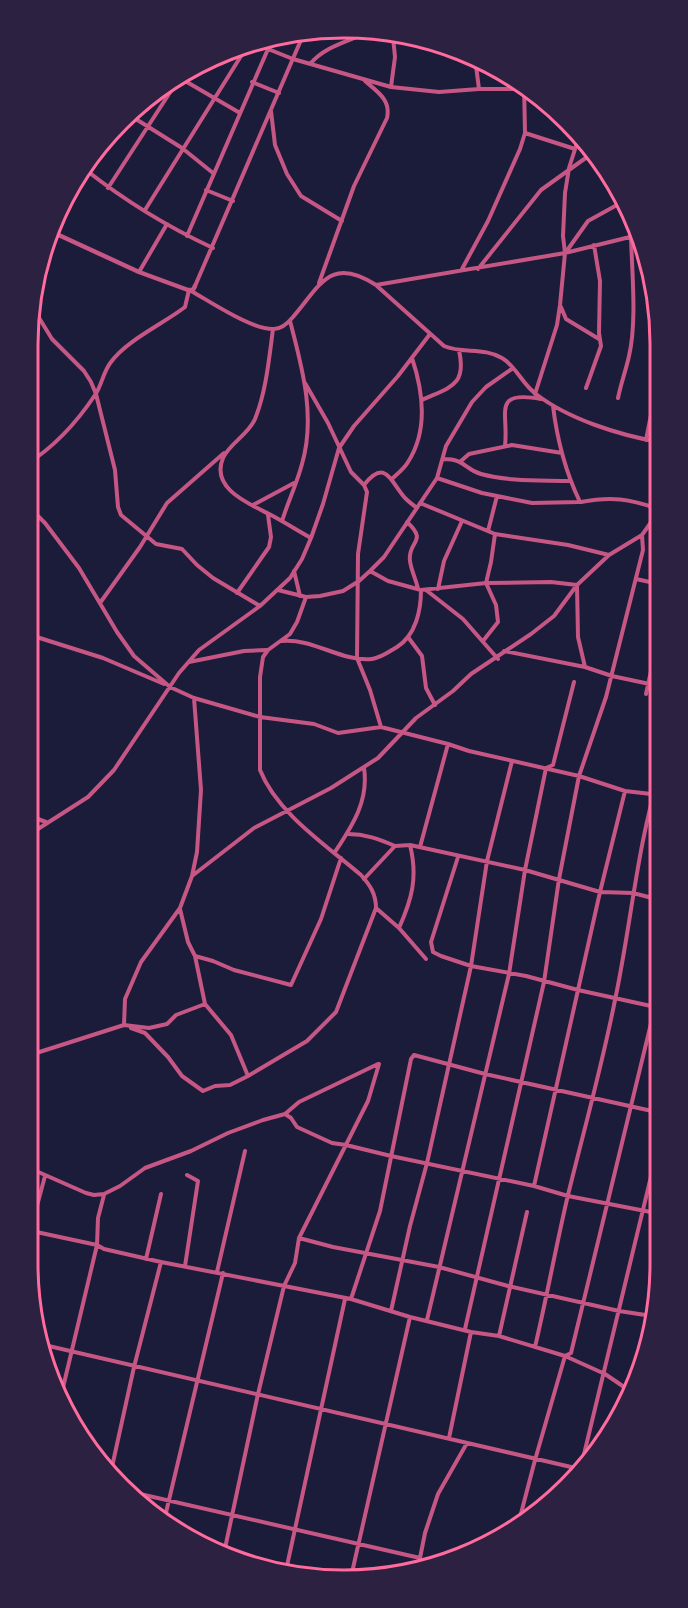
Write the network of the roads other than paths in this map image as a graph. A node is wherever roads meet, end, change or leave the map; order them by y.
1 (354, 38) edge
2 (301, 40) edge
3 (393, 41) edge
4 (268, 49) joint
5 (241, 55) edge
6 (293, 59) junction
7 (310, 64) junction
8 (476, 67) edge
9 (364, 80) junction
10 (185, 82) edge
11 (252, 82) junction
12 (391, 87) junction
13 (510, 87) edge
14 (479, 89) junction
15 (171, 91) edge
16 (279, 93) junction
17 (523, 96) edge
18 (214, 99) junction
19 (271, 110) junction
20 (240, 113) junction
21 (136, 119) edge
22 (148, 126) junction
23 (525, 133) junction
24 (576, 144) edge
25 (182, 148) junction
26 (575, 149) junction
27 (587, 157) edge
28 (568, 168) junction
29 (90, 173) edge
30 (213, 173) junction
31 (108, 188) junction
32 (206, 190) junction
33 (233, 201) junction
34 (617, 205) edge
35 (145, 210) junction
36 (342, 221) junction
37 (167, 224) junction
38 (58, 235) edge
39 (187, 236) junction
40 (631, 237) joint
41 (594, 245) junction
42 (213, 248) junction
43 (566, 253) junction
44 (478, 269) junction
45 (462, 270) junction
46 (139, 272) junction
47 (318, 284) junction
48 (376, 285) junction
49 (195, 286) joint
50 (190, 290) junction
51 (560, 305) junction
52 (39, 317) edge
53 (290, 320) junction
54 (273, 329) junction
55 (430, 334) junction
56 (600, 339) junction
57 (459, 350) junction
58 (411, 358) junction
59 (513, 368) junction
60 (305, 383) junction
61 (586, 388) dead end
62 (96, 394) junction
63 (535, 394) junction
64 (618, 398) dead end
65 (543, 399) junction
66 (422, 400) junction
67 (553, 406) junction
68 (650, 420) edge
69 (646, 440) junction
70 (650, 441) edge
71 (505, 446) junction
72 (339, 448) junction
73 (229, 449) junction
74 (563, 453) junction
75 (38, 457) edge
76 (443, 459) junction
77 (461, 461) junction
78 (437, 478) junction
79 (392, 479) junction
80 (570, 481) junction
81 (296, 483) junction
82 (364, 485) junction
83 (497, 496) junction
84 (580, 502) junction
85 (420, 503) junction
86 (253, 506) junction
87 (650, 507) edge
88 (417, 508) junction
89 (268, 514) junction
90 (38, 516) edge
91 (282, 521) junction
92 (462, 521) junction
93 (407, 522) junction
94 (650, 523) edge
95 (488, 531) junction
96 (495, 534) junction
97 (642, 535) junction
98 (146, 536) junction
99 (311, 538) junction
100 (609, 555) junction
101 (294, 571) junction
102 (370, 571) junction
103 (636, 579) junction
104 (359, 581) junction
105 (650, 582) edge
106 (486, 583) junction
107 (577, 585) junction
108 (422, 589) junction
109 (438, 589) junction
110 (277, 590) junction
111 (237, 593) junction
112 (300, 596) junction
113 (306, 597) junction
114 (100, 603) junction
115 (260, 606) junction
116 (38, 637) edge
117 (408, 637) junction
118 (281, 641) junction
119 (483, 641) junction
120 (268, 650) junction
121 (503, 651) junction
122 (357, 658) junction
123 (498, 659) dead end
124 (188, 662) junction
125 (585, 667) junction
126 (612, 676) junction
127 (650, 679) edge
128 (574, 682) dead end
129 (649, 684) junction
130 (170, 687) junction
131 (646, 694) dead end
132 (194, 698) junction
133 (435, 705) junction
134 (260, 717) junction
135 (381, 727) junction
136 (403, 732) junction
137 (448, 744) junction
138 (512, 761) junction
139 (364, 768) junction
140 (546, 768) junction
141 (579, 776) junction
142 (625, 791) junction
143 (650, 793) edge
144 (650, 808) edge
145 (286, 810) junction
146 (38, 819) edge
147 (47, 822) junction
148 (38, 828) edge
149 (347, 834) junction
150 (410, 845) junction
151 (395, 846) junction
152 (420, 847) junction
153 (335, 852) junction
154 (458, 857) junction
155 (341, 858) junction
156 (487, 861) junction
157 (525, 870) junction
158 (192, 876) junction
159 (364, 879) junction
160 (559, 879) junction
161 (600, 892) junction
162 (633, 893) junction
163 (650, 897) edge
164 (180, 908) junction
165 (376, 908) junction
166 (399, 928) junction
167 (195, 956) junction
168 (426, 958) dead end
169 (471, 966) junction
170 (509, 974) junction
171 (544, 982) junction
172 (578, 990) junction
173 (616, 998) junction
174 (205, 1004) junction
175 (650, 1006) edge
176 (124, 1025) junction
177 (650, 1027) edge
178 (38, 1052) edge
179 (449, 1064) junction
180 (485, 1074) junction
181 (248, 1076) junction
182 (521, 1080) junction
183 (556, 1088) junction
184 (593, 1098) junction
185 (630, 1105) junction
186 (650, 1110) edge
187 (285, 1114) junction
188 (346, 1145) junction
189 (245, 1151) dead end
190 (391, 1156) junction
191 (427, 1163) junction
192 (461, 1170) junction
193 (38, 1172) edge
194 (187, 1175) dead end
195 (45, 1176) junction
196 (498, 1179) junction
197 (650, 1184) edge
198 (534, 1186) junction
199 (104, 1194) junction
200 (161, 1194) dead end
201 (568, 1196) junction
202 (38, 1199) edge
203 (607, 1204) junction
204 (644, 1210) junction
205 (650, 1211) edge
206 (526, 1212) dead end
207 (38, 1233) edge
208 (299, 1238) junction
209 (97, 1245) junction
210 (367, 1254) junction
211 (146, 1259) junction
212 (402, 1261) junction
213 (161, 1262) junction
214 (184, 1266) junction
215 (439, 1267) junction
216 (217, 1272) junction
217 (223, 1273) junction
218 (476, 1278) junction
219 (284, 1286) junction
220 (508, 1286) junction
221 (548, 1295) junction
222 (345, 1299) junction
223 (351, 1299) junction
224 (582, 1302) junction
225 (391, 1311) junction
226 (619, 1311) junction
227 (646, 1315) edge
228 (410, 1317) junction
229 (427, 1320) junction
230 (465, 1329) junction
231 (471, 1332) junction
232 (499, 1336) junction
233 (49, 1346) edge
234 (535, 1347) junction
235 (71, 1351) junction
236 (565, 1356) junction
237 (134, 1367) junction
238 (605, 1374) junction
239 (197, 1380) junction
240 (63, 1386) edge
241 (624, 1387) edge
242 (258, 1394) junction
243 (321, 1408) junction
244 (387, 1424) junction
245 (448, 1438) junction
246 (467, 1443) junction
247 (587, 1451) edge
248 (535, 1460) junction
249 (113, 1464) edge
250 (573, 1467) edge
251 (144, 1495) edge
252 (169, 1502) junction
253 (166, 1513) edge
254 (521, 1514) edge
255 (233, 1516) junction
256 (295, 1529) junction
257 (359, 1543) junction
258 (226, 1546) edge
259 (420, 1558) junction
260 (419, 1561) edge
261 (287, 1565) edge
262 (353, 1570) edge

1 - 7 street
2 - 6 street
3 - 12 street
4 - 6 street
4 - 11 street
5 - 18 street
6 - 7 street
6 - 16 street
7 - 9 street
8 - 14 street
9 - 12 street
9 - 36 street
10 - 18 street
11 - 16 street
11 - 20 street
12 - 14 street
13 - 14 street
15 - 22 street
16 - 19 street
17 - 23 street
18 - 20 street
18 - 25 street
19 - 33 street
19 - 36 street
20 - 30 street
21 - 22 street
22 - 25 street
22 - 31 street
23 - 26 street
23 - 45 street
24 - 26 street
25 - 30 street
25 - 35 street
26 - 28 street
27 - 28 street
28 - 43 street
28 - 44 street
29 - 31 street
30 - 32 street
31 - 35 street
32 - 33 street
32 - 39 street
33 - 42 street
34 - 43 street
35 - 37 street
36 - 47 street
37 - 39 street
37 - 46 street
38 - 46 street
39 - 42 street
40 - 41 street
40 - 64 street
41 - 43 street
41 - 56 street
42 - 49 street
43 - 44 street
43 - 51 street
44 - 45 street
45 - 48 street
46 - 50 street
47 - 48 street
47 - 53 street
48 - 55 street
49 - 50 street
50 - 54 street
50 - 62 street
51 - 56 street
51 - 63 street
52 - 62 street
53 - 54 street
53 - 60 street
54 - 73 street
55 - 57 street
55 - 58 street
56 - 61 street
57 - 59 street
57 - 66 street
58 - 66 street
58 - 72 street
59 - 63 street
59 - 76 street
60 - 72 street
60 - 81 street
62 - 75 street
62 - 98 street
63 - 65 street
65 - 67 street
65 - 71 street
66 - 79 street
67 - 69 street
67 - 74 street
68 - 69 street
69 - 70 street
71 - 74 street
71 - 77 street
72 - 82 street
72 - 99 street
73 - 86 street
73 - 98 street
74 - 80 street
76 - 77 street
76 - 78 street
77 - 80 street
78 - 83 street
78 - 85 street
79 - 82 street
79 - 88 street
80 - 84 street
81 - 86 street
81 - 91 street
82 - 104 street
83 - 84 street
83 - 95 street
84 - 87 street
85 - 88 street
85 - 92 street
86 - 89 street
88 - 93 street
89 - 91 street
89 - 111 street
90 - 114 street
91 - 99 street
92 - 95 street
92 - 109 street
93 - 102 street
93 - 108 street
94 - 97 street
95 - 96 street
96 - 100 street
96 - 106 street
97 - 100 street
97 - 103 street
98 - 111 street
98 - 114 street
99 - 101 street
100 - 107 street
101 - 110 street
101 - 112 street
102 - 104 street
102 - 108 street
103 - 105 street
103 - 126 street
104 - 113 street
104 - 122 street
106 - 107 street
106 - 109 street
106 - 119 street
107 - 121 street
107 - 125 street
108 - 109 street
108 - 117 street
108 - 119 street
110 - 112 street
110 - 115 street
111 - 115 street
112 - 113 street
113 - 118 street
114 - 130 street
115 - 124 street
116 - 130 street
117 - 122 street
117 - 133 street
118 - 120 street
118 - 122 street
119 - 123 street
120 - 124 street
120 - 134 street
121 - 125 street
121 - 133 street
122 - 135 street
124 - 130 street
125 - 126 street
126 - 129 street
126 - 141 street
127 - 129 street
128 - 140 street
129 - 131 street
130 - 132 street
130 - 147 street
132 - 134 street
132 - 158 street
133 - 136 street
134 - 135 street
134 - 145 street
135 - 136 street
136 - 137 street
136 - 139 street
137 - 138 street
137 - 152 street
138 - 140 street
138 - 156 street
139 - 145 street
139 - 149 street
140 - 141 street
140 - 157 street
141 - 142 street
141 - 160 street
142 - 143 street
142 - 161 street
144 - 162 street
145 - 153 street
145 - 158 street
146 - 147 street
147 - 148 street
149 - 151 street
149 - 153 street
150 - 151 street
150 - 152 street
150 - 166 street
151 - 159 street
152 - 154 street
153 - 155 street
154 - 156 street
154 - 169 street
155 - 159 street
155 - 167 street
156 - 157 street
156 - 169 street
157 - 160 street
157 - 170 street
158 - 164 street
159 - 165 street
160 - 161 street
160 - 171 street
161 - 162 street
161 - 172 street
162 - 163 street
162 - 173 street
164 - 167 street
164 - 176 street
165 - 166 street
165 - 181 street
166 - 168 street
167 - 174 street
169 - 170 street
169 - 179 street
170 - 171 street
170 - 180 street
171 - 172 street
171 - 182 street
172 - 173 street
172 - 183 street
173 - 175 street
173 - 184 street
174 - 176 street
174 - 181 street
176 - 178 street
176 - 181 street
177 - 185 street
179 - 180 street
179 - 190 street
179 - 191 street
180 - 182 street
180 - 192 street
182 - 183 street
182 - 196 street
183 - 184 street
183 - 198 street
184 - 185 street
184 - 201 street
185 - 186 street
185 - 203 street
187 - 188 street
187 - 188 street
187 - 199 street
188 - 190 street
188 - 208 street
189 - 216 street
190 - 191 street
190 - 210 street
191 - 192 street
191 - 212 street
192 - 196 street
192 - 215 street
193 - 195 street
194 - 214 street
195 - 199 street
195 - 202 street
196 - 198 street
196 - 218 street
197 - 204 street
198 - 201 street
199 - 209 street
200 - 211 street
201 - 203 street
201 - 221 street
203 - 204 street
203 - 224 street
204 - 205 street
204 - 226 street
206 - 220 street
207 - 209 street
208 - 210 street
208 - 219 street
209 - 211 street
209 - 235 street
210 - 212 street
210 - 223 street
211 - 213 street
212 - 215 street
212 - 225 street
213 - 214 street
213 - 237 street
214 - 216 street
215 - 218 street
215 - 229 street
216 - 217 street
217 - 219 street
217 - 239 street
218 - 220 street
218 - 230 street
219 - 222 street
219 - 242 street
220 - 221 street
220 - 232 street
221 - 224 street
221 - 234 street
222 - 223 street
222 - 243 street
223 - 225 street
224 - 226 street
224 - 236 street
225 - 228 street
226 - 227 street
226 - 238 street
228 - 229 street
228 - 244 street
229 - 230 street
230 - 231 street
231 - 232 street
231 - 245 street
232 - 234 street
233 - 235 street
234 - 236 street
235 - 237 street
235 - 240 street
236 - 238 street
236 - 248 street
237 - 239 street
237 - 249 street
238 - 241 street
238 - 247 street
239 - 242 street
239 - 252 street
242 - 243 street
242 - 255 street
243 - 244 street
243 - 256 street
244 - 245 street
244 - 257 street
245 - 246 street
246 - 248 street
246 - 259 street
248 - 250 street
248 - 254 street
251 - 252 street
252 - 253 street
252 - 255 street
255 - 256 street
255 - 258 street
256 - 257 street
256 - 261 street
257 - 259 street
257 - 262 street
259 - 260 street

